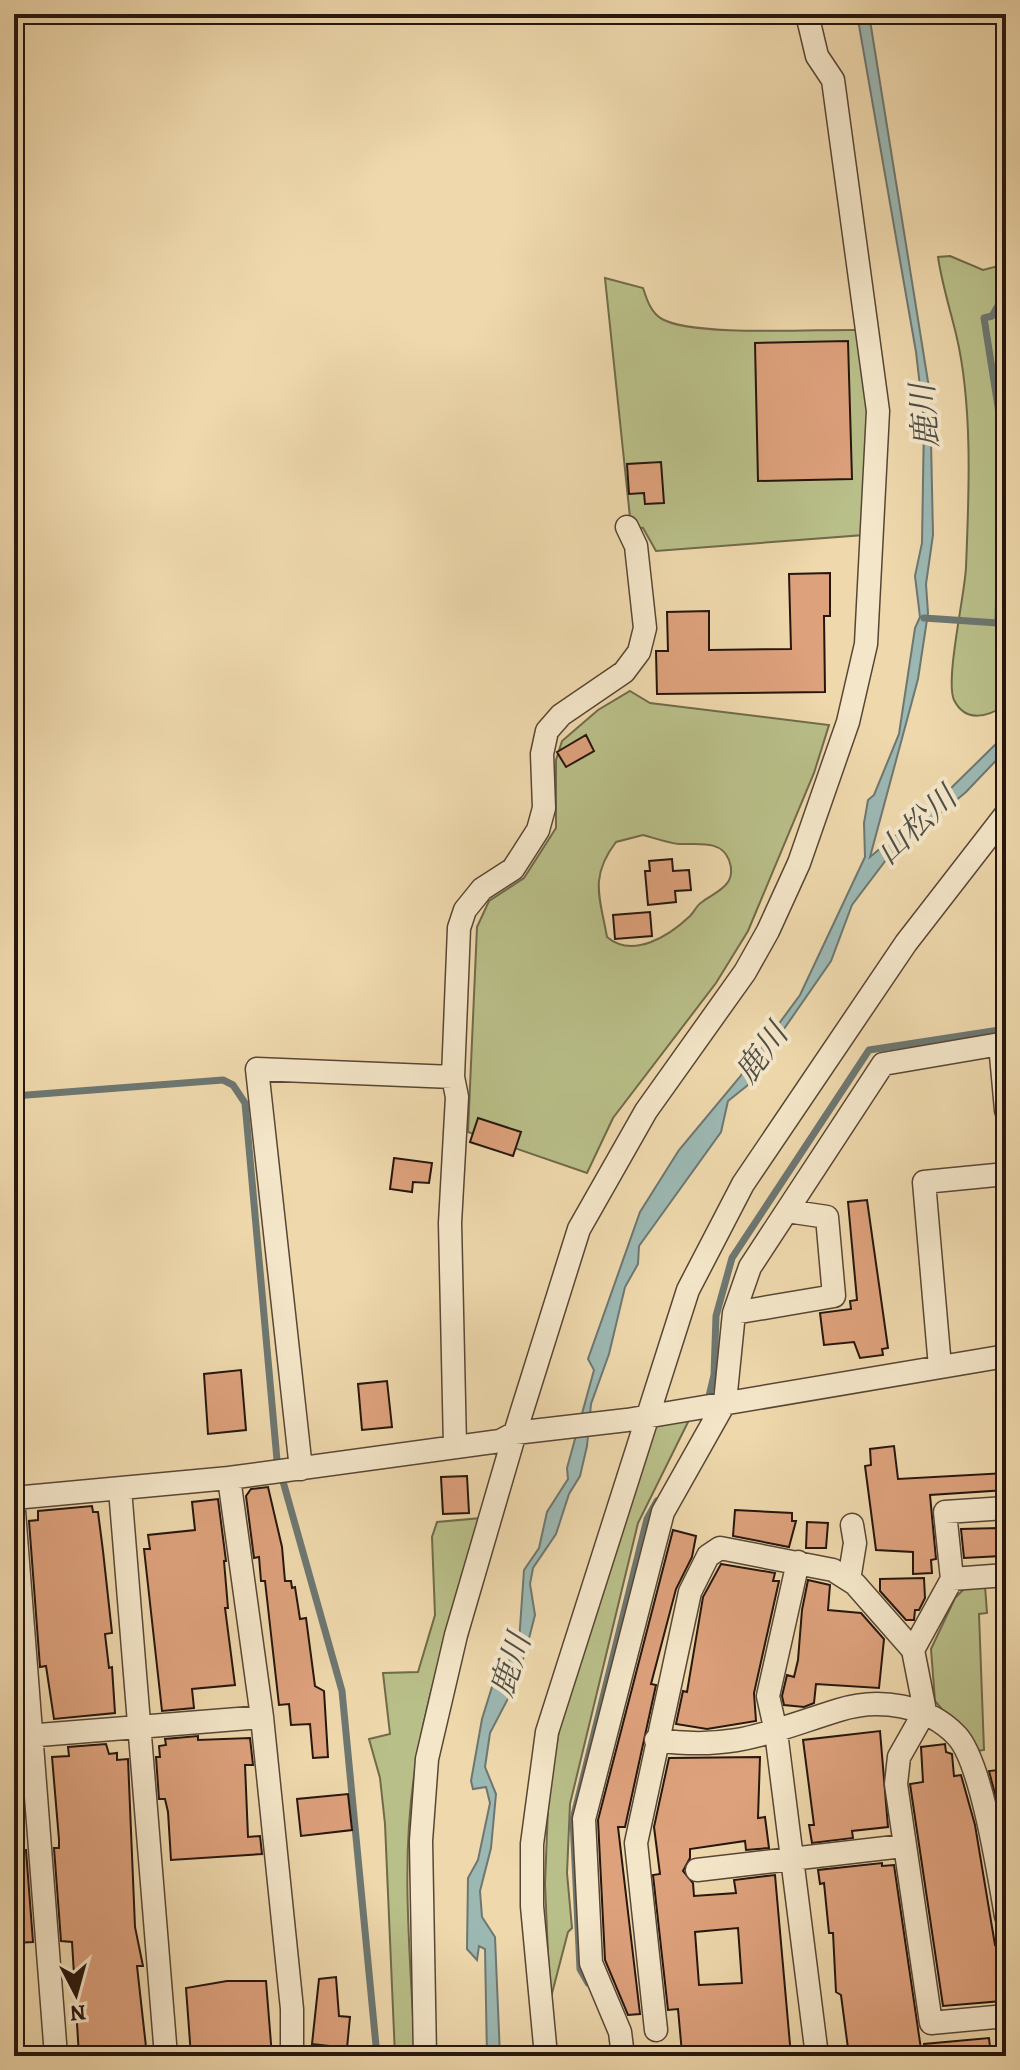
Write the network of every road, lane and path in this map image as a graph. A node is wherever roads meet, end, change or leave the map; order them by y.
1 (807, 14) edge
2 (627, 527) dead end
3 (1006, 814) edge
4 (1003, 1044) edge
5 (453, 1077) junction
6 (1006, 1110) edge
7 (1006, 1174) edge
8 (787, 1211) junction
9 (734, 1313) junction
10 (1006, 1356) edge
11 (940, 1367) junction
12 (725, 1402) junction
13 (638, 1417) junction
14 (525, 1432) junction
15 (455, 1446) junction
16 (297, 1469) junction
17 (229, 1478) junction
18 (120, 1489) junction
19 (14, 1498) edge
20 (1006, 1508) edge
21 (14, 1511) edge
22 (852, 1525) dead end
23 (798, 1562) junction
24 (1006, 1575) edge
25 (952, 1579) junction
26 (849, 1580) junction
27 (913, 1650) junction
28 (925, 1711) junction
29 (262, 1717) junction
30 (141, 1727) junction
31 (776, 1732) junction
32 (23, 1737) edge
33 (656, 1740) junction
34 (903, 1846) junction
35 (1000, 1852) edge
36 (793, 1861) junction
37 (697, 1870) dead end
38 (1006, 1916) edge
39 (1006, 2016) edge
40 (656, 2030) dead end
41 (56, 2056) edge
42 (166, 2056) edge
43 (292, 2056) edge
44 (425, 2056) edge
45 (546, 2056) edge
46 (623, 2056) edge
47 (817, 2056) edge

1 - 14 street
2 - 5 street
3 - 13 street
4 - 6 street
4 - 8 street
5 - 15 street
5 - 16 street
7 - 11 street
8 - 9 street
8 - 9 street
9 - 12 street
10 - 11 street
11 - 12 street
12 - 13 street
12 - 46 street
13 - 14 street
13 - 45 street
14 - 15 street
14 - 44 street
15 - 16 street
16 - 17 street
17 - 18 street
17 - 29 street
18 - 19 street
18 - 30 street
20 - 25 street
21 - 32 street
22 - 26 street
23 - 26 street
23 - 31 street
23 - 33 street
24 - 25 street
25 - 27 street
26 - 27 street
27 - 28 street
28 - 31 street
28 - 34 street
28 - 35 street
29 - 30 street
29 - 43 street
30 - 32 street
30 - 42 street
31 - 33 street
31 - 36 street
32 - 41 street
33 - 40 street
34 - 36 street
34 - 39 street
35 - 38 street
36 - 37 street
36 - 47 street

